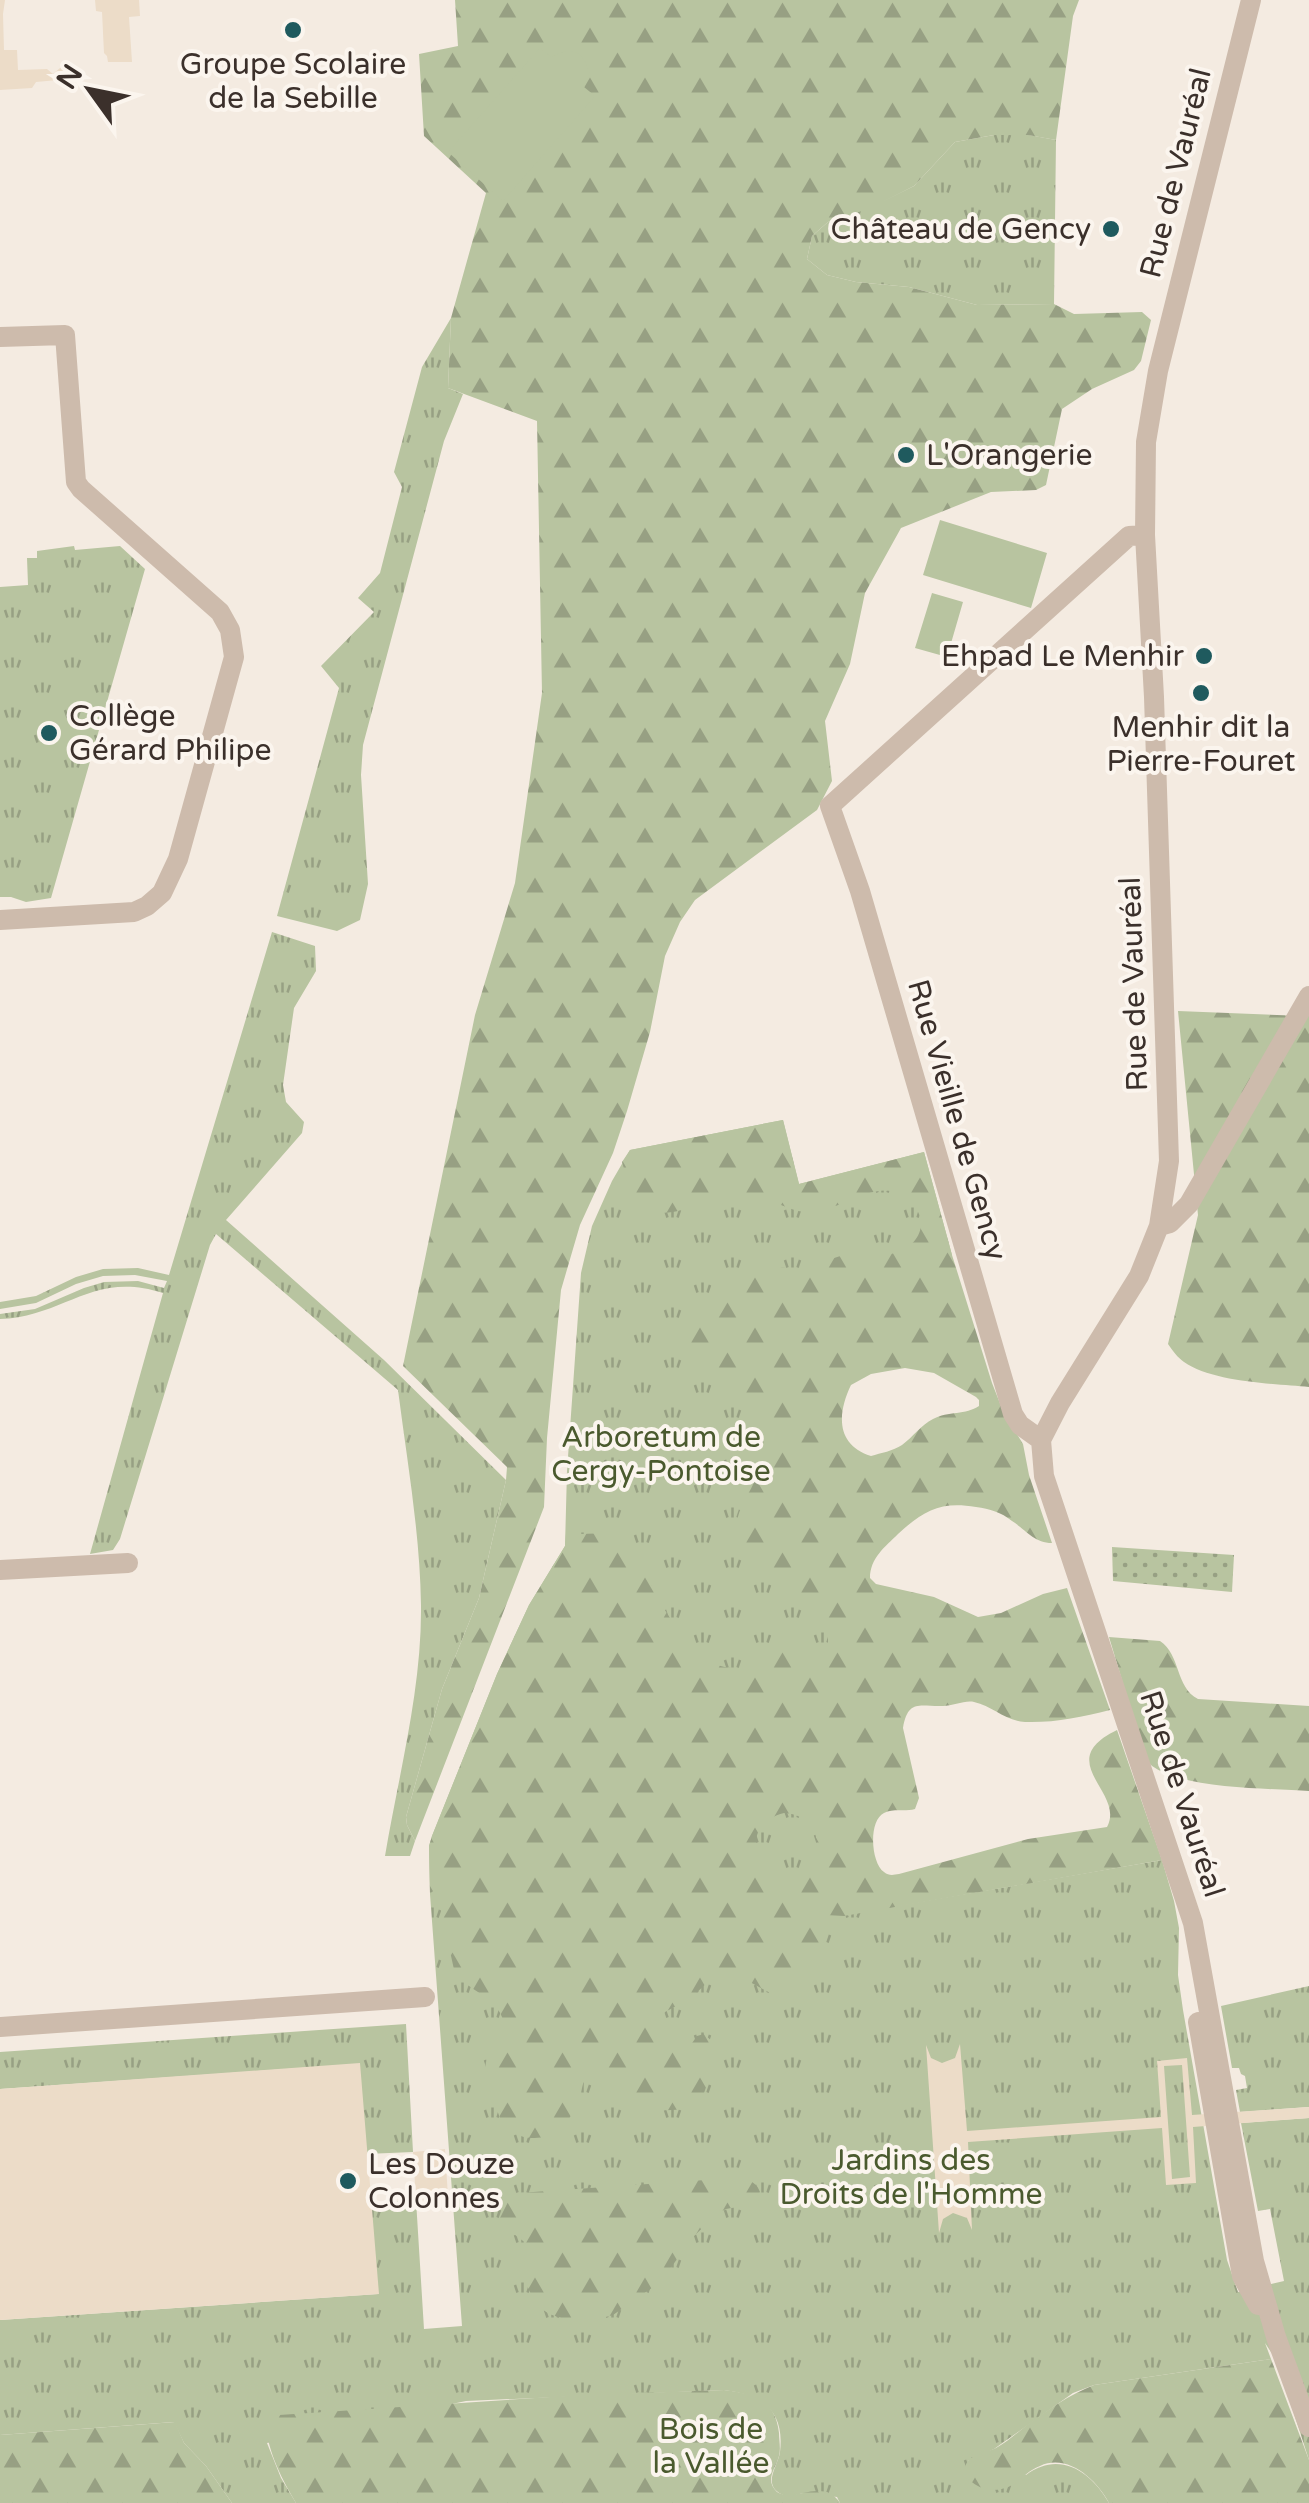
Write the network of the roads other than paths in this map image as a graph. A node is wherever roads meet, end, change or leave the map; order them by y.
1 (1251, 0) edge
2 (0, 336) edge
3 (1144, 535) junction
4 (0, 920) edge
5 (1309, 996) edge
6 (1159, 1226) junction
7 (1041, 1440) junction
8 (128, 1562) dead end
9 (0, 1570) edge
10 (425, 1996) dead end
11 (0, 2027) edge
12 (1309, 2428) edge

1 - 3 street, Rue de Vauréal
2 - 4 street
3 - 6 street, Rue de Vauréal
3 - 7 street, Rue Vieille de Gency
5 - 6 street
6 - 7 street, Rue de Vauréal
7 - 12 street, Rue de Vauréal
8 - 9 street
10 - 11 street

